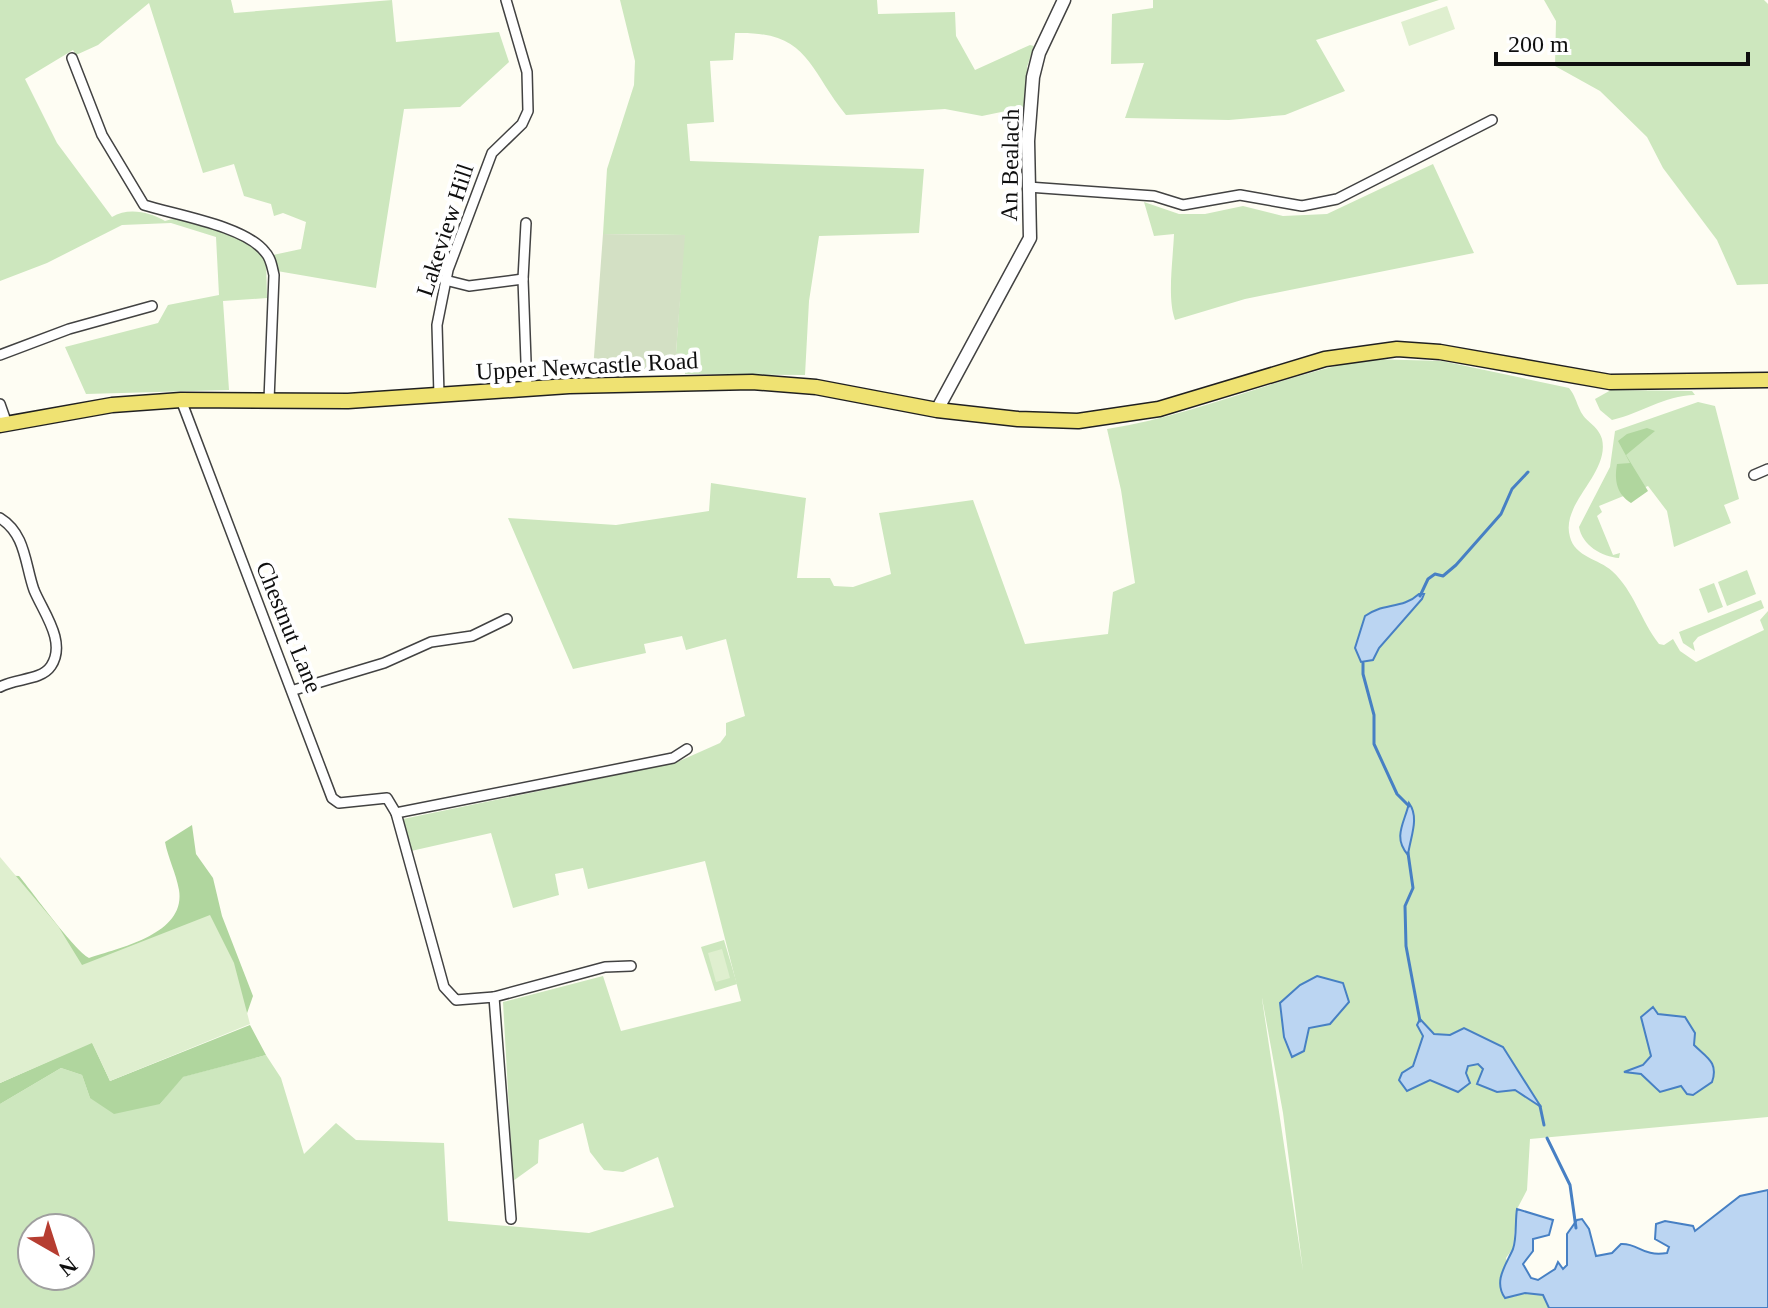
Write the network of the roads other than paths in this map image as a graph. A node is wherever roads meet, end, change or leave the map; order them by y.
1 (506, 0) edge
2 (1064, 0) edge
3 (72, 58) dead end
4 (1492, 120) dead end
5 (1028, 187) junction
6 (526, 223) dead end
7 (523, 279) junction
8 (445, 280) junction
9 (152, 306) dead end
10 (0, 355) edge
11 (1768, 380) edge
12 (527, 389) junction
13 (439, 395) junction
14 (181, 400) junction
15 (269, 400) junction
16 (0, 404) edge
17 (937, 410) junction
18 (4, 424) edge
19 (1768, 469) edge
20 (1754, 475) dead end
21 (0, 518) edge
22 (507, 619) dead end
23 (0, 687) edge
24 (294, 690) junction
25 (687, 749) dead end
26 (396, 813) junction
27 (631, 966) dead end
28 (494, 997) junction
29 (511, 1219) dead end

1 - 8 street, Lakeview Hill
2 - 5 street, An Bealach
3 - 15 street
4 - 5 street
5 - 17 street, An Bealach
6 - 7 street
7 - 8 street
7 - 12 street
8 - 13 street, Lakeview Hill
9 - 10 street
11 - 17 main road, Upper Newcastle Road
12 - 13 main road, Upper Newcastle Road
12 - 17 main road, Upper Newcastle Road
13 - 15 main road, Upper Newcastle Road
14 - 15 main road, Upper Newcastle Road
14 - 18 main road, Upper Newcastle Road
14 - 24 street, Chestnut Lane
16 - 18 street
19 - 20 street
21 - 23 street
22 - 24 street
24 - 26 street, Chestnut Lane
25 - 26 street
26 - 28 street
27 - 28 street
28 - 29 street

